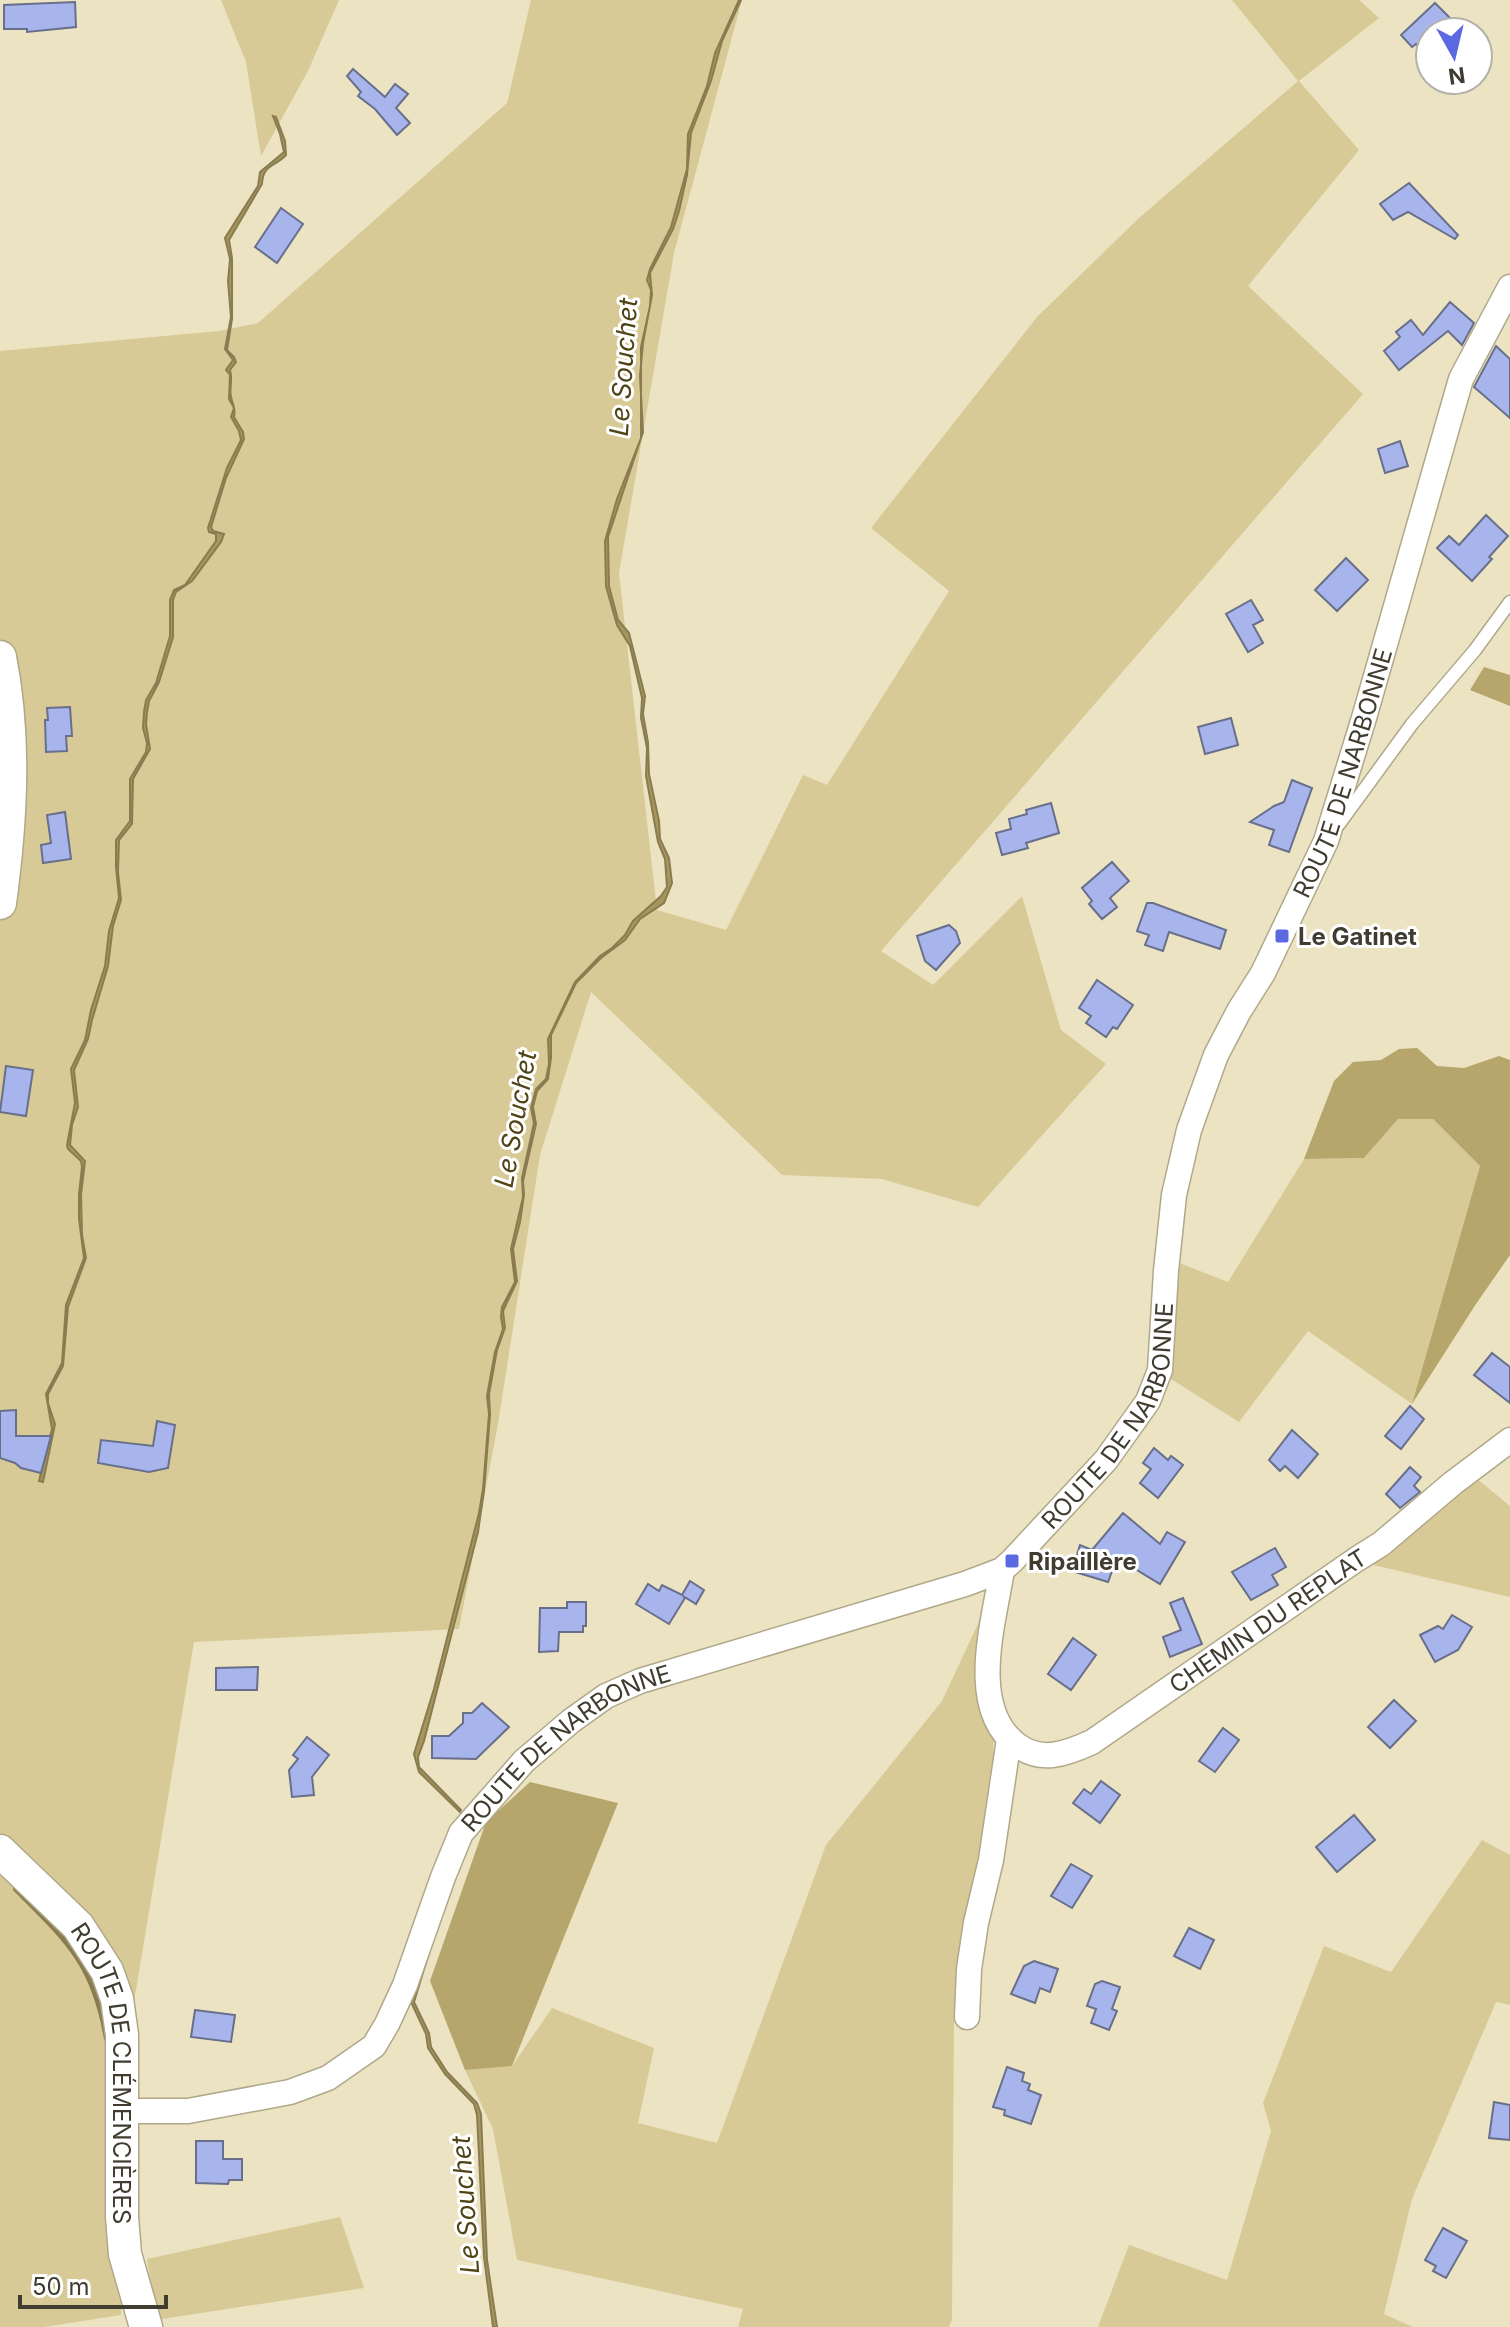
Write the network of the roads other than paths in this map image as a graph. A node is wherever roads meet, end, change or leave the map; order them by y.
1 (1510, 287) edge
2 (1510, 602) edge
3 (0, 657) edge
4 (4, 816) edge
5 (1326, 841) junction
6 (0, 903) edge
7 (1510, 1440) edge
8 (1002, 1570) junction
9 (1009, 1739) junction
10 (0, 1851) edge
11 (967, 2017) dead end
12 (123, 2111) junction
13 (146, 2327) edge

1 - 5 street, ROUTE DE NARBONNE
2 - 5 lane
3 - 4 street
4 - 6 street
5 - 8 street, ROUTE DE NARBONNE
7 - 9 street, CHEMIN DU REPLAT
8 - 9 street
8 - 12 street, ROUTE DE NARBONNE
9 - 11 street
10 - 12 street, ROUTE DE CLÉMENCIÈRES
12 - 13 street, ROUTE DE CLÉMENCIÈRES

